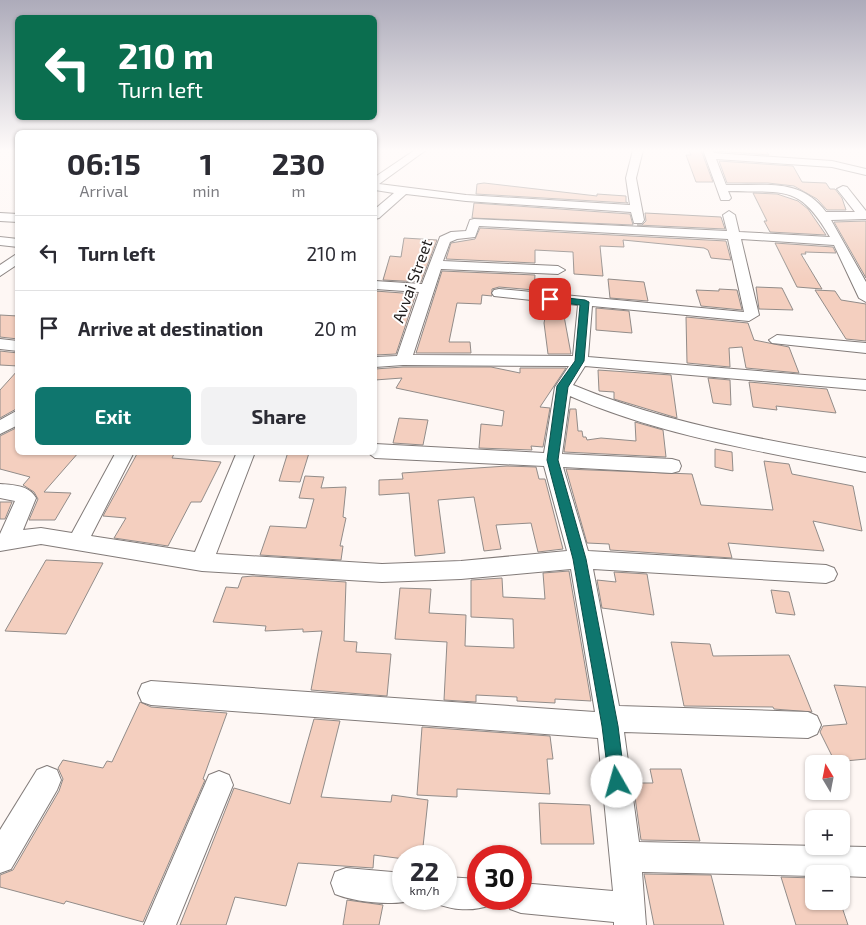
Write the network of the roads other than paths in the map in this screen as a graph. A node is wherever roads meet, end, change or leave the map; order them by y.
1 (400, 193) edge
2 (430, 193) edge
3 (633, 193) edge
4 (799, 193) edge
5 (846, 193) edge
6 (635, 209) junction
7 (377, 213) edge
8 (729, 216) dead end
9 (821, 216) junction
10 (0, 217) edge
11 (15, 218) edge
12 (641, 230) junction
13 (732, 236) junction
14 (838, 241) junction
15 (0, 242) edge
16 (15, 243) edge
17 (436, 265) junction
18 (558, 270) dead end
19 (861, 273) edge
20 (377, 285) edge
21 (428, 288) junction
22 (499, 293) dead end
23 (866, 298) edge
24 (585, 302) junction
25 (777, 340) dead end
26 (0, 344) edge
27 (15, 346) edge
28 (866, 348) edge
29 (403, 360) junction
30 (580, 361) junction
31 (377, 362) edge
32 (866, 385) edge
33 (562, 386) junction
34 (15, 418) edge
35 (0, 428) edge
36 (377, 450) edge
37 (124, 455) edge
38 (245, 455) edge
39 (552, 460) junction
40 (866, 465) edge
41 (672, 466) dead end
42 (0, 491) edge
43 (4, 541) edge
44 (77, 543) junction
45 (580, 559) junction
46 (202, 562) junction
47 (826, 574) dead end
48 (151, 693) dead end
49 (610, 722) junction
50 (808, 725) dead end
51 (47, 780) dead end
52 (219, 785) dead end
53 (0, 858) edge
54 (626, 858) junction
55 (866, 862) edge
56 (346, 883) dead end
57 (392, 887) edge
58 (532, 900) edge
59 (630, 916) edge
60 (160, 925) edge

1 - 7 street
2 - 6 street
3 - 6 street
4 - 9 street
5 - 9 street
6 - 12 street
8 - 13 street
9 - 14 street
10 - 11 street
12 - 13 street
12 - 17 street, Avvai Street
13 - 14 street
13 - 24 street
14 - 19 street
15 - 16 street
17 - 18 street
17 - 21 street, Avvai Street
19 - 23 street
20 - 21 street
21 - 29 street, Avvai Street
22 - 24 street
24 - 30 street
25 - 28 street
26 - 27 street
29 - 30 street
29 - 31 street
30 - 32 street
30 - 33 street
33 - 39 street
33 - 40 street
34 - 35 street
36 - 39 street
37 - 44 street
38 - 46 street
39 - 41 street
39 - 45 street
42 - 43 street
43 - 44 street
44 - 46 street
45 - 46 street
45 - 47 street
45 - 49 street
48 - 49 street
49 - 50 street
49 - 54 street
51 - 53 street
52 - 60 street
54 - 55 street
54 - 59 street
56 - 57 street
58 - 59 street

